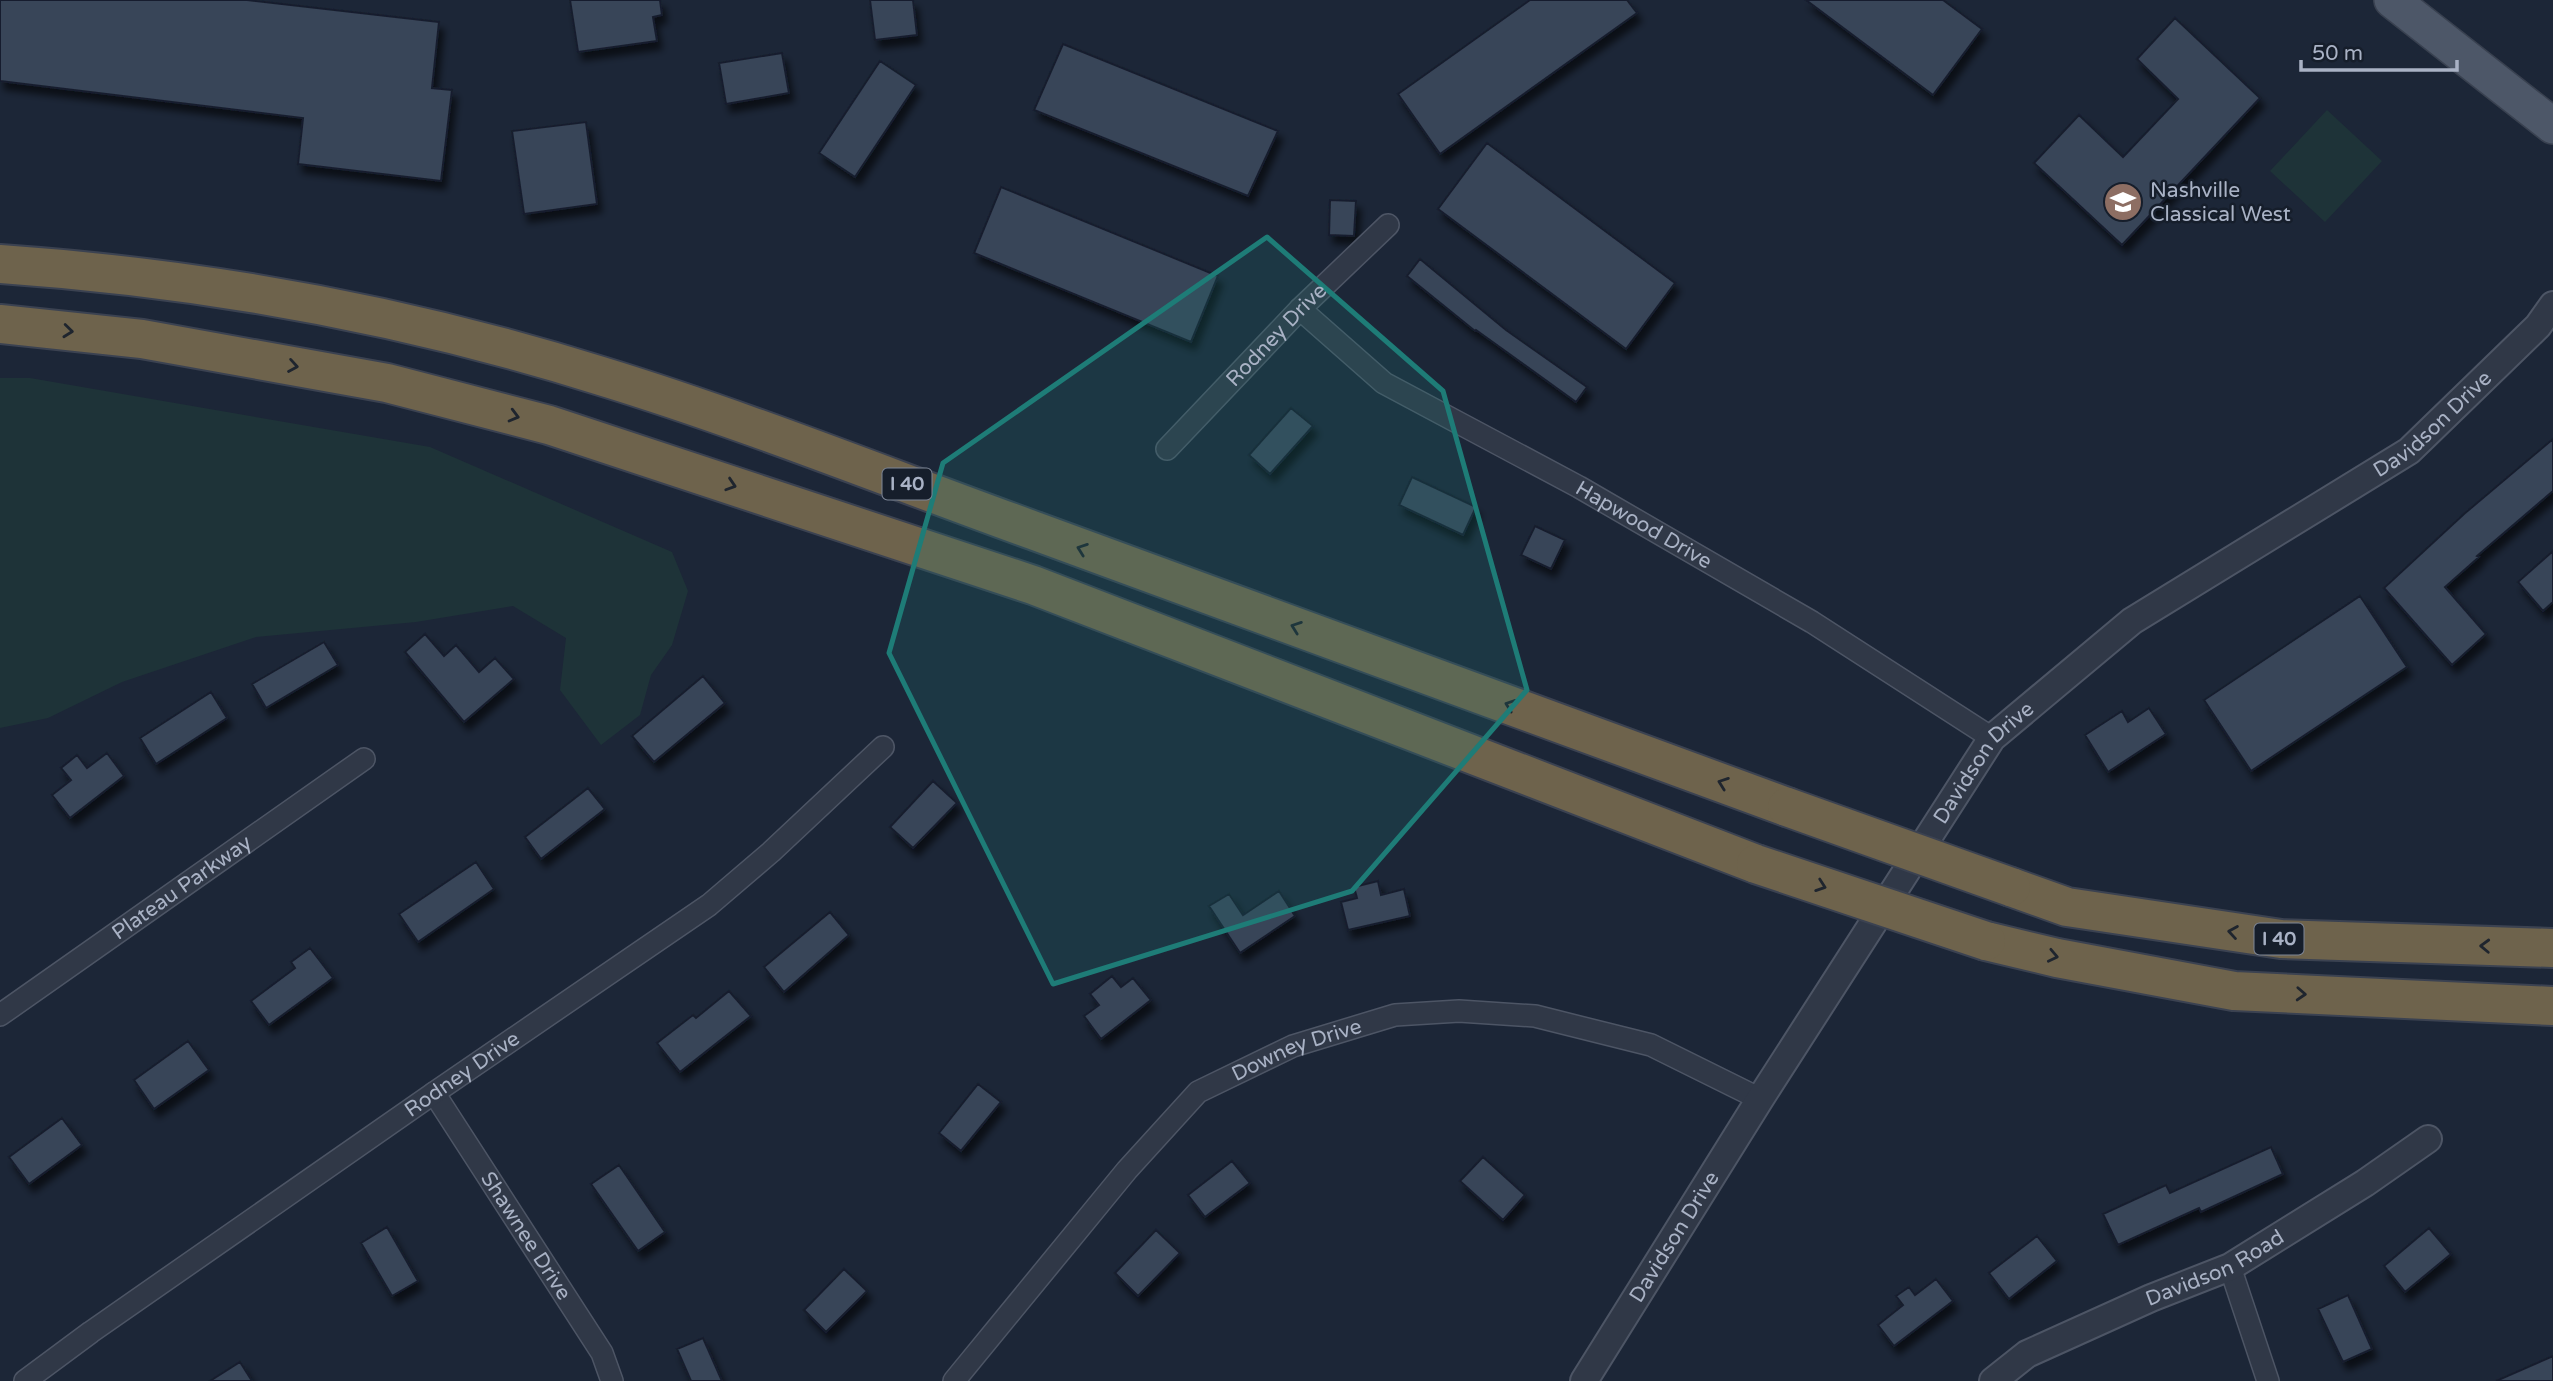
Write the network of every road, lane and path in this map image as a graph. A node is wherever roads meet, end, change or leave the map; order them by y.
1 (2392, 0) edge
2 (2553, 126) edge
3 (1388, 225) dead end
4 (0, 264) edge
5 (2553, 305) edge
6 (1300, 309) junction
7 (0, 324) edge
8 (1167, 449) dead end
9 (1992, 738) junction
10 (883, 747) dead end
11 (364, 759) dead end
12 (2553, 948) edge
13 (2545, 1005) edge
14 (0, 1015) edge
15 (435, 1093) junction
16 (1760, 1099) junction
17 (2428, 1139) dead end
18 (2230, 1267) junction
19 (25, 1381) edge
20 (612, 1381) edge
21 (954, 1381) edge
22 (1584, 1381) edge
23 (1993, 1381) edge
24 (2268, 1381) edge

1 - 2 main road
3 - 6 street, Rodney Drive
12 -> 4 highway, I 40, bridge
5 - 9 street, Davidson Drive
6 - 8 street, Rodney Drive
6 - 9 street, Hapwood Drive
7 -> 13 highway, bridge
9 - 16 street, Davidson Drive
10 - 15 street, Rodney Drive
11 - 14 street, Plateau Parkway
15 - 19 street, Rodney Drive
15 - 20 street, Shawnee Drive
16 - 21 street, Downey Drive
16 - 22 street, Davidson Drive
17 - 18 street, Davidson Road
18 - 23 street, Davidson Road
18 - 24 street

